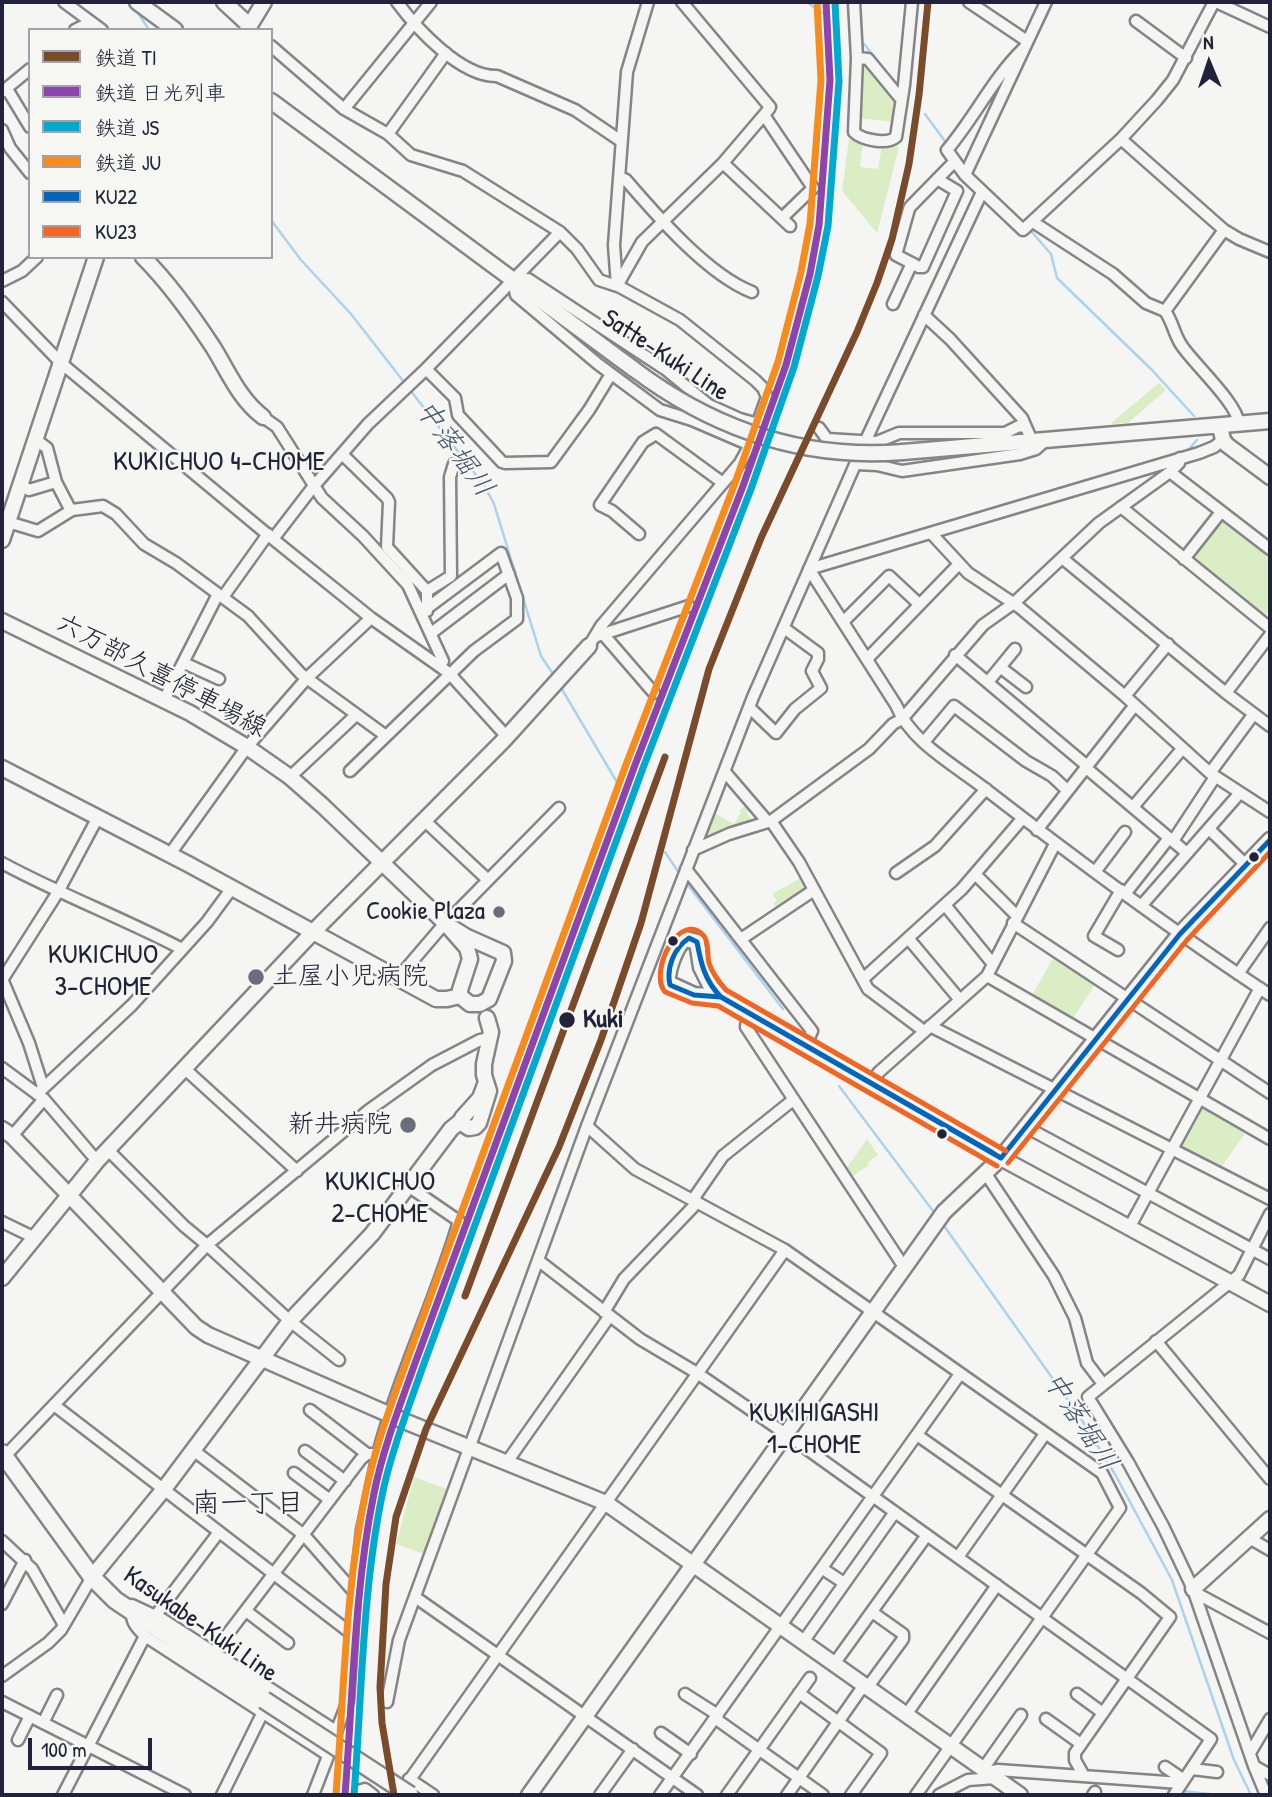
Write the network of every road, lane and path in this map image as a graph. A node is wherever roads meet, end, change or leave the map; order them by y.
1 (64, 2) edge
2 (137, 2) edge
3 (264, 2) edge
4 (397, 2) edge
5 (431, 2) edge
6 (648, 2) edge
7 (682, 2) edge
8 (854, 2) edge
9 (912, 2) edge
10 (969, 2) edge
11 (1046, 2) edge
12 (1215, 2) edge
13 (231, 5) edge
14 (1136, 21) dead end
15 (91, 22) junction
16 (413, 24) junction
17 (1270, 27) edge
18 (79, 28) edge
19 (99, 28) edge
20 (171, 28) edge
21 (250, 28) edge
22 (251, 28) edge
23 (1025, 45) junction
24 (273, 48) edge
25 (446, 53) junction
26 (856, 58) junction
27 (1186, 58) junction
28 (28, 71) edge
29 (4, 91) edge
30 (901, 99) junction
31 (273, 102) edge
32 (344, 109) junction
33 (764, 115) junction
34 (28, 124) edge
35 (2, 130) edge
36 (388, 134) junction
37 (1121, 139) junction
38 (621, 141) junction
39 (955, 161) junction
40 (723, 163) junction
41 (28, 170) edge
42 (965, 175) junction
43 (620, 177) junction
44 (937, 179) junction
45 (982, 192) junction
46 (782, 218) junction
47 (663, 222) junction
48 (1033, 222) junction
49 (790, 226) dead end
50 (1224, 229) junction
51 (561, 232) junction
52 (1270, 252) edge
53 (35, 259) edge
54 (95, 259) edge
55 (145, 259) edge
56 (912, 263) junction
57 (513, 280) junction
58 (2, 281) edge
59 (617, 286) junction
60 (752, 292) dead end
61 (2, 302) edge
62 (893, 304) dead end
63 (1165, 312) junction
64 (924, 315) junction
65 (61, 363) junction
66 (426, 369) junction
67 (611, 374) junction
68 (263, 417) joint
69 (1270, 421) edge
70 (758, 424) junction
71 (1239, 424) junction
72 (1025, 426) junction
73 (819, 428) dead end
74 (1221, 433) junction
75 (35, 439) junction
76 (1039, 440) junction
77 (865, 442) junction
78 (750, 445) junction
79 (342, 454) junction
80 (1180, 458) junction
81 (454, 464) dead end
82 (856, 464) junction
83 (1170, 472) junction
84 (1270, 477) edge
85 (56, 482) junction
86 (723, 483) junction
87 (20, 484) junction
88 (313, 487) junction
89 (1121, 507) junction
90 (72, 510) junction
91 (1221, 512) junction
92 (8, 522) junction
93 (931, 533) junction
94 (639, 534) dead end
95 (270, 537) junction
96 (2, 540) edge
97 (1270, 549) edge
98 (1062, 558) junction
99 (1184, 559) junction
100 (959, 564) junction
101 (809, 569) junction
102 (509, 574) junction
103 (221, 596) junction
104 (424, 601) junction
105 (1014, 603) junction
106 (919, 604) junction
107 (689, 606) dead end
108 (371, 618) junction
109 (2, 621) edge
110 (844, 621) junction
111 (1269, 623) edge
112 (784, 628) junction
113 (434, 631) junction
114 (1270, 635) edge
115 (596, 639) junction
116 (1168, 644) junction
117 (1015, 649) dead end
118 (955, 655) junction
119 (867, 659) junction
120 (184, 663) junction
121 (441, 663) junction
122 (1000, 667) junction
123 (449, 673) junction
124 (219, 678) dead end
125 (307, 678) junction
126 (988, 682) junction
127 (1026, 687) dead end
128 (654, 693) dead end
129 (1226, 693) junction
130 (1125, 696) junction
131 (164, 700) junction
132 (1135, 705) junction
133 (750, 708) junction
134 (356, 715) junction
135 (1254, 715) junction
136 (902, 719) junction
137 (1270, 726) edge
138 (386, 736) junction
139 (507, 737) junction
140 (924, 742) junction
141 (247, 747) junction
142 (1182, 750) junction
143 (1086, 766) junction
144 (2, 768) edge
145 (350, 771) dead end
146 (725, 772) junction
147 (1212, 775) junction
148 (290, 778) junction
149 (986, 789) junction
150 (1068, 790) junction
151 (1239, 794) junction
152 (1133, 807) junction
153 (559, 808) dead end
154 (1270, 812) edge
155 (98, 817) junction
156 (1022, 819) junction
157 (425, 821) junction
158 (769, 821) junction
159 (1209, 829) junction
160 (1037, 830) junction
161 (1125, 832) dead end
162 (1171, 839) junction
163 (1270, 840) edge
164 (1055, 844) junction
165 (694, 850) junction
166 (1187, 853) junction
167 (170, 854) junction
168 (2, 863) edge
169 (383, 863) junction
170 (1246, 864) junction
171 (686, 871) junction
172 (1095, 872) junction
173 (896, 873) dead end
174 (975, 874) junction
175 (488, 880) junction
176 (232, 888) junction
177 (814, 890) junction
178 (58, 892) junction
179 (1123, 892) junction
180 (945, 905) junction
181 (1141, 906) junction
182 (1015, 920) junction
183 (446, 924) junction
184 (1270, 928) edge
185 (314, 932) junction
186 (1180, 934) junction
187 (908, 938) junction
188 (741, 939) junction
189 (485, 945) junction
190 (182, 949) junction
191 (1118, 950) dead end
192 (470, 958) junction
193 (993, 964) junction
194 (1238, 974) junction
195 (987, 976) junction
196 (398, 978) junction
197 (863, 979) junction
198 (2, 980) edge
199 (1260, 988) junction
200 (1270, 995) edge
201 (721, 997) junction
202 (489, 999) junction
203 (1128, 999) junction
204 (465, 1000) junction
205 (960, 1000) junction
206 (748, 1013) junction
207 (487, 1017) junction
208 (927, 1029) junction
209 (490, 1038) junction
210 (1096, 1039) junction
211 (806, 1045) junction
212 (1221, 1059) junction
213 (2, 1068) edge
214 (185, 1069) junction
215 (871, 1083) junction
216 (1055, 1090) junction
217 (41, 1093) junction
218 (1270, 1093) edge
219 (1199, 1098) junction
220 (793, 1100) junction
221 (587, 1126) junction
222 (1026, 1127) junction
223 (7, 1133) edge
224 (1270, 1139) edge
225 (1171, 1149) junction
226 (103, 1156) junction
227 (1001, 1158) junction
228 (297, 1171) junction
229 (986, 1174) junction
230 (408, 1186) junction
231 (1147, 1192) junction
232 (69, 1195) junction
233 (1270, 1199) edge
234 (695, 1202) junction
235 (1270, 1214) edge
236 (2, 1222) edge
237 (1129, 1228) junction
238 (33, 1237) junction
239 (207, 1245) junction
240 (1252, 1249) junction
241 (785, 1250) junction
242 (1270, 1259) edge
243 (538, 1261) junction
244 (904, 1266) junction
245 (2, 1278) edge
246 (1230, 1282) junction
247 (160, 1291) junction
248 (1270, 1304) edge
249 (873, 1312) junction
250 (607, 1314) junction
251 (290, 1321) junction
252 (1156, 1340) junction
253 (262, 1357) junction
254 (339, 1360) dead end
255 (698, 1373) junction
256 (960, 1374) junction
257 (1103, 1384) junction
258 (54, 1405) junction
259 (310, 1410) dead end
260 (389, 1414) junction
261 (786, 1434) junction
262 (917, 1434) junction
263 (1045, 1434) junction
264 (471, 1447) junction
265 (193, 1450) junction
266 (304, 1451) dead end
267 (373, 1454) junction
268 (3, 1455) edge
269 (506, 1462) junction
270 (294, 1473) dead end
271 (1270, 1479) edge
272 (345, 1481) junction
273 (163, 1489) junction
274 (1002, 1495) junction
275 (873, 1496) junction
276 (330, 1500) junction
277 (606, 1503) junction
278 (895, 1511) junction
279 (1270, 1519) edge
280 (219, 1532) junction
281 (304, 1535) junction
282 (927, 1535) junction
283 (1249, 1538) junction
284 (2, 1541) edge
285 (1270, 1550) edge
286 (1088, 1555) junction
287 (958, 1557) junction
288 (25, 1560) junction
289 (694, 1564) junction
290 (823, 1569) junction
291 (274, 1574) junction
292 (92, 1577) junction
293 (844, 1583) junction
294 (997, 1585) junction
295 (1194, 1591) junction
296 (355, 1593) junction
297 (415, 1597) junction
298 (115, 1600) junction
299 (2, 1604) edge
300 (246, 1611) junction
301 (132, 1612) junction
302 (872, 1612) junction
303 (156, 1615) junction
304 (1041, 1620) junction
305 (64, 1625) junction
306 (781, 1627) junction
307 (1270, 1633) edge
308 (352, 1634) junction
309 (145, 1636) junction
310 (803, 1642) junction
311 (288, 1643) dead end
312 (214, 1653) junction
313 (498, 1654) junction
314 (835, 1664) junction
315 (2, 1676) edge
316 (810, 1678) dead end
317 (1127, 1680) junction
318 (866, 1687) junction
319 (799, 1693) junction
320 (685, 1694) dead end
321 (1077, 1694) dead end
322 (57, 1695) dead end
323 (2, 1702) edge
324 (387, 1702) dead end
325 (264, 1706) junction
326 (1104, 1713) junction
327 (586, 1715) junction
328 (906, 1715) junction
329 (1021, 1715) dead end
330 (30, 1716) junction
331 (717, 1717) junction
332 (1046, 1719) dead end
333 (1270, 1719) edge
334 (839, 1722) junction
335 (43, 1723) junction
336 (336, 1731) junction
337 (660, 1733) dead end
338 (18, 1740) dead end
339 (1081, 1744) junction
340 (89, 1745) junction
341 (951, 1747) junction
342 (633, 1749) junction
343 (759, 1750) junction
344 (1250, 1753) junction
345 (691, 1754) junction
346 (328, 1755) junction
347 (1254, 1766) junction
348 (1165, 1767) dead end
349 (1192, 1769) junction
350 (1217, 1772) dead end
351 (988, 1773) junction
352 (1270, 1775) edge
353 (1084, 1776) junction
354 (673, 1778) junction
355 (799, 1778) junction
356 (1179, 1788) edge
357 (404, 1789) edge
358 (63, 1795) edge
359 (186, 1795) edge
360 (222, 1795) edge
361 (313, 1795) edge
362 (360, 1795) edge
363 (373, 1795) edge
364 (433, 1795) edge
365 (529, 1795) edge
366 (600, 1795) edge
367 (660, 1795) edge
368 (697, 1795) edge
369 (727, 1795) edge
370 (787, 1795) edge
371 (823, 1795) edge
372 (851, 1795) edge
373 (916, 1795) edge
374 (939, 1795) edge
375 (1020, 1795) edge
376 (1266, 1795) edge

1 - 15 street
2 - 20 street
3 - 22 street
4 - 16 street
5 - 16 street
6 - 38 street
7 - 33 street
8 - 26 street
9 - 30 street
10 - 23 street
11 - 23 street
12 - 17 street
12 - 27 street
13 - 21 street
14 - 27 street
15 - 18 street
15 - 19 street
16 - 25 street
16 - 32 street
23 - 39 street
23 - 42 street
24 - 32 street
25 - 36 street
25 - 38 street
26 - 30 street
26 - 30 street
27 - 37 street
28 - 29 street
29 - 34 street
31 - 57 street, Satte-Kuki Line
32 - 36 street
33 - 40 street
33 - 46 street
35 - 41 street
36 - 51 street
37 - 48 street
37 - 50 street
38 - 43 street
39 - 42 street
39 - 44 street
40 - 46 street
40 - 47 street
42 - 45 street
43 - 47 street
43 - 59 street
44 - 56 street
44 - 56 street
45 - 48 street
45 - 64 street
46 - 49 street
47 - 59 street
47 - 60 street
48 - 63 street
50 - 52 street
50 - 63 street
51 - 57 street
51 - 59 street
53 - 58 street
54 - 65 street
55 - 68 street
56 - 62 street
57 - 66 street
57 - 67 street
57 - 70 street
57 - 76 street, Satte-Kuki Line, bridge
59 - 70 street
61 - 65 street
63 - 71 street
64 - 72 street
64 - 77 street
65 - 75 street
65 - 95 street
66 - 67 street
66 - 79 street
67 - 78 street
68 - 88 street
69 - 71 street, Satte-Kuki Line
70 - 78 street
71 - 74 street, Satte-Kuki Line
72 - 76 street
72 - 77 street
73 - 77 street
74 - 76 street, Satte-Kuki Line
74 - 80 street
74 - 84 street
75 - 85 street
75 - 87 street
76 - 82 street
77 - 82 street
78 - 86 street
79 - 88 street
79 - 104 street
80 - 83 street
80 - 93 street
81 - 104 street
82 - 101 street
83 - 89 street
83 - 91 street
85 - 87 street
85 - 90 street
86 - 94 street
86 - 115 street
87 - 92 street
88 - 95 street
88 - 104 street
89 - 98 street
89 - 99 street
90 - 92 street
90 - 103 street
91 - 97 street
91 - 99 street
92 - 96 street
93 - 100 street
93 - 101 street
95 - 103 street
95 - 108 street
98 - 105 street
98 - 116 street
99 - 111 street
100 - 105 street
100 - 106 street
101 - 110 street
101 - 112 street
102 - 104 street
102 - 113 street
102 - 123 street
103 - 120 street
103 - 125 street
104 - 113 street
104 - 121 street
105 - 118 street
105 - 130 street
106 - 110 street
106 - 119 street
107 - 115 street
108 - 121 street
108 - 125 street
109 - 131 street, 六万部久喜停車場線
110 - 119 street
112 - 133 street
112 - 133 street
113 - 121 street
114 - 129 street
115 - 128 street
115 - 139 street
116 - 129 street
116 - 130 street
117 - 122 street
118 - 126 street
118 - 136 street
119 - 136 street
120 - 124 street
120 - 131 street
121 - 123 street
122 - 126 street
122 - 127 street
123 - 138 street
123 - 139 street
125 - 134 street
125 - 141 street
126 - 143 street
129 - 135 street
130 - 132 street
131 - 141 street, 六万部久喜停車場線
132 - 142 street
132 - 143 street
133 - 146 street
134 - 138 street
134 - 148 street
135 - 137 street
135 - 147 street
136 - 140 street
136 - 158 street
138 - 145 street
139 - 157 street
140 - 149 street
140 - 150 street
141 - 148 street, 六万部久喜停車場線
141 - 167 street
142 - 147 street
142 - 152 street
143 - 150 street
143 - 152 street
144 - 155 street
146 - 158 street
146 - 165 street
147 - 151 street
147 - 162 street
148 - 169 street, 六万部久喜停車場線
149 - 156 street
149 - 173 street
150 - 160 street
151 - 154 street
151 - 159 street
152 - 162 street
153 - 175 street
155 - 167 street
155 - 178 street
156 - 160 street
156 - 174 street
157 - 169 street
157 - 175 street
158 - 165 street
158 - 177 street
159 - 166 street
159 - 170 street
160 - 164 street
161 - 172 street
162 - 166 street
162 - 179 street
163 - 170 street
164 - 172 street
164 - 182 street
165 - 171 street
166 - 181 street
167 - 176 street
168 - 178 street
169 - 183 street, 六万部久喜停車場線
169 - 185 street
170 - 186 street
171 - 188 street
171 - 221 street
172 - 179 street
174 - 180 street
174 - 182 street
175 - 183 street
176 - 185 street
176 - 190 street
177 - 188 street
177 - 197 street
178 - 190 street
178 - 198 street
179 - 181 street
179 - 191 street
180 - 187 street
180 - 193 street
181 - 186 street
182 - 193 street
182 - 203 street
183 - 189 street
183 - 192 street
183 - 196 street
184 - 194 street
185 - 196 street
185 - 214 street
186 - 194 street
186 - 203 street
187 - 197 street
187 - 205 street
188 - 211 street
189 - 192 street
189 - 202 street
190 - 217 street
192 - 204 street
193 - 195 street
194 - 199 street
195 - 205 street
195 - 210 street
196 - 204 street
197 - 208 street
198 - 217 street
199 - 200 street
199 - 212 street
201 - 201 street
201 - 206 street
202 - 204 street
202 - 207 street
203 - 210 street
203 - 212 street
204 - 207 street
205 - 208 street
206 - 211 street
206 - 220 street
207 - 209 street
208 - 215 street
208 - 216 street
209 - 228 street
209 - 230 street
210 - 216 street
210 - 219 street
211 - 215 street
212 - 218 street
212 - 219 street
213 - 217 street
214 - 226 street
214 - 228 street
215 - 227 street
216 - 222 street
216 - 225 street
217 - 223 street
217 - 226 street
219 - 224 street
219 - 225 street
220 - 234 street
220 - 244 street
221 - 234 street
221 - 243 street
222 - 227 street
222 - 231 street
223 - 232 street
225 - 231 street
225 - 233 street
226 - 232 street
226 - 239 street
227 - 229 street
227 - 237 street
228 - 239 street
229 - 244 street
229 - 257 street
230 - 251 street
230 - 260 street
231 - 237 street
231 - 240 street
232 - 238 street
232 - 247 street
234 - 241 street
234 - 250 street
235 - 240 street
236 - 238 street
237 - 246 street
238 - 245 street
239 - 247 street
239 - 251 street
240 - 242 street
240 - 246 street
241 - 249 street
241 - 255 street
243 - 250 street
243 - 264 street
244 - 249 street
246 - 248 street
246 - 252 street
247 - 253 street
247 - 258 street
249 - 256 street
249 - 261 street
250 - 255 street
250 - 269 street
251 - 253 street
251 - 254 street
252 - 257 street
252 - 271 street
253 - 260 street
253 - 265 street
255 - 261 street
255 - 277 street
256 - 262 street
256 - 263 street
257 - 295 street
258 - 268 street
258 - 273 street
259 - 267 street
260 - 264 street
260 - 267 street
261 - 275 street
261 - 289 street
262 - 274 street
262 - 275 street
263 - 274 street
263 - 286 street
264 - 269 street
264 - 297 street
265 - 273 street
265 - 281 street
266 - 272 street
267 - 272 street
267 - 296 street
268 - 292 main road, Kasukabe-Kuki Line
269 - 277 street
270 - 276 street
272 - 276 street
273 - 280 street
273 - 292 street
274 - 286 street
274 - 287 street
275 - 278 street
275 - 290 street
276 - 281 street
277 - 289 street
277 - 313 street
278 - 282 street
278 - 293 street
279 - 283 street
280 - 291 street
280 - 303 street
281 - 291 street
281 - 296 street
282 - 287 street
282 - 302 street
283 - 285 street
283 - 295 street
284 - 288 street
286 - 304 street
286 - 317 street
287 - 294 street
288 - 299 street
288 - 305 street
289 - 306 street
289 - 327 street
290 - 293 street
290 - 306 street
291 - 300 street
291 - 308 street
292 - 298 main road, Kasukabe-Kuki Line
292 - 305 street
293 - 310 street
294 - 304 street
294 - 328 street
295 - 307 street
295 - 344 street
296 - 308 street
297 - 313 street
297 - 324 street
298 - 301 main road, Kasukabe-Kuki Line
298 - 303 street
300 - 311 street
300 - 312 street
301 - 309 street
301 - 325 main road, Kasukabe-Kuki Line
302 - 314 street
302 - 318 street
303 - 312 street
304 - 317 street
304 - 341 street
305 - 315 street
306 - 310 street
306 - 331 street
308 - 336 street
309 - 325 street
309 - 340 street
310 - 314 street
312 - 336 street
313 - 327 street
313 - 357 street
314 - 318 street
316 - 319 street
317 - 326 street
317 - 349 street
318 - 328 street
318 - 334 street
319 - 334 street
319 - 343 street
320 - 331 street
321 - 326 street
322 - 335 street
323 - 330 street
325 - 346 street
325 - 357 main road, Kasukabe-Kuki Line, bridge
325 - 360 street
326 - 339 street
327 - 342 street
327 - 365 street
328 - 341 street
329 - 351 street
330 - 335 street
330 - 338 street
331 - 343 street
331 - 345 street
332 - 339 street
333 - 344 street
334 - 355 street
334 - 372 street
335 - 340 street
336 - 346 street
337 - 345 street
339 - 353 street
340 - 358 street
340 - 359 street
341 - 351 street
341 - 373 street
342 - 354 street
342 - 366 street
343 - 355 street
343 - 369 street
344 - 347 street
345 - 354 street
346 - 361 street
347 - 352 street
347 - 376 street
348 - 356 street
349 - 350 street
349 - 356 street
351 - 353 street
351 - 374 street
351 - 375 street
353 - 356 street
354 - 367 street
354 - 368 street
355 - 370 street
355 - 371 street
357 - 364 street
362 - 363 street

